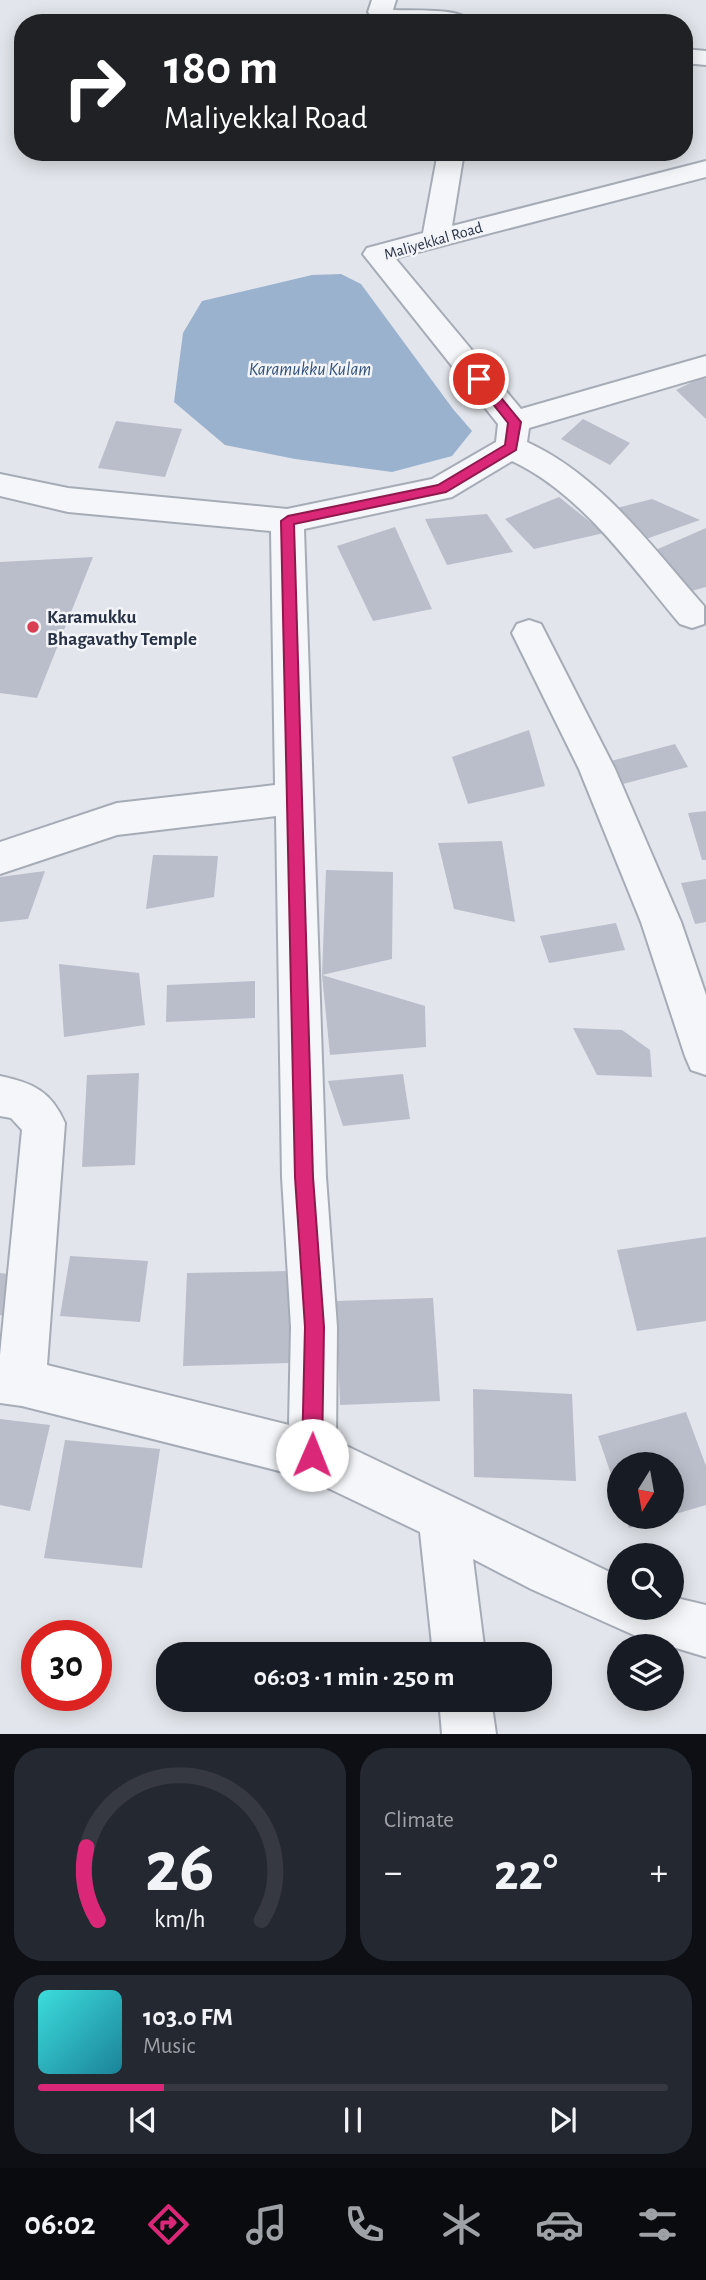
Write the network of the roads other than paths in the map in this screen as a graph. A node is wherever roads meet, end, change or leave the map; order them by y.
1 (449, 161) edge
2 (706, 169) edge
3 (436, 238) junction
4 (706, 366) edge
5 (513, 434) junction
6 (0, 485) edge
7 (288, 521) junction
8 (692, 615) dead end
9 (529, 633) dead end
10 (295, 798) junction
11 (0, 858) edge
12 (706, 1056) edge
13 (0, 1096) edge
14 (11, 1381) edge
15 (312, 1455) junction
16 (443, 1517) junction
17 (607, 1597) edge
18 (662, 1620) edge
19 (706, 1631) edge
20 (458, 1642) edge
21 (465, 1712) edge
22 (468, 1734) edge

1 - 3 street
2 - 3 street, Maliyekkal Road
3 - 5 street, Maliyekkal Road
4 - 5 street
5 - 7 street
5 - 8 street
6 - 7 street
7 - 10 street
9 - 12 street
10 - 11 street
10 - 15 street
13 - 14 street
14 - 15 street
15 - 16 street
16 - 17 street
16 - 20 street
18 - 19 street
21 - 22 street

